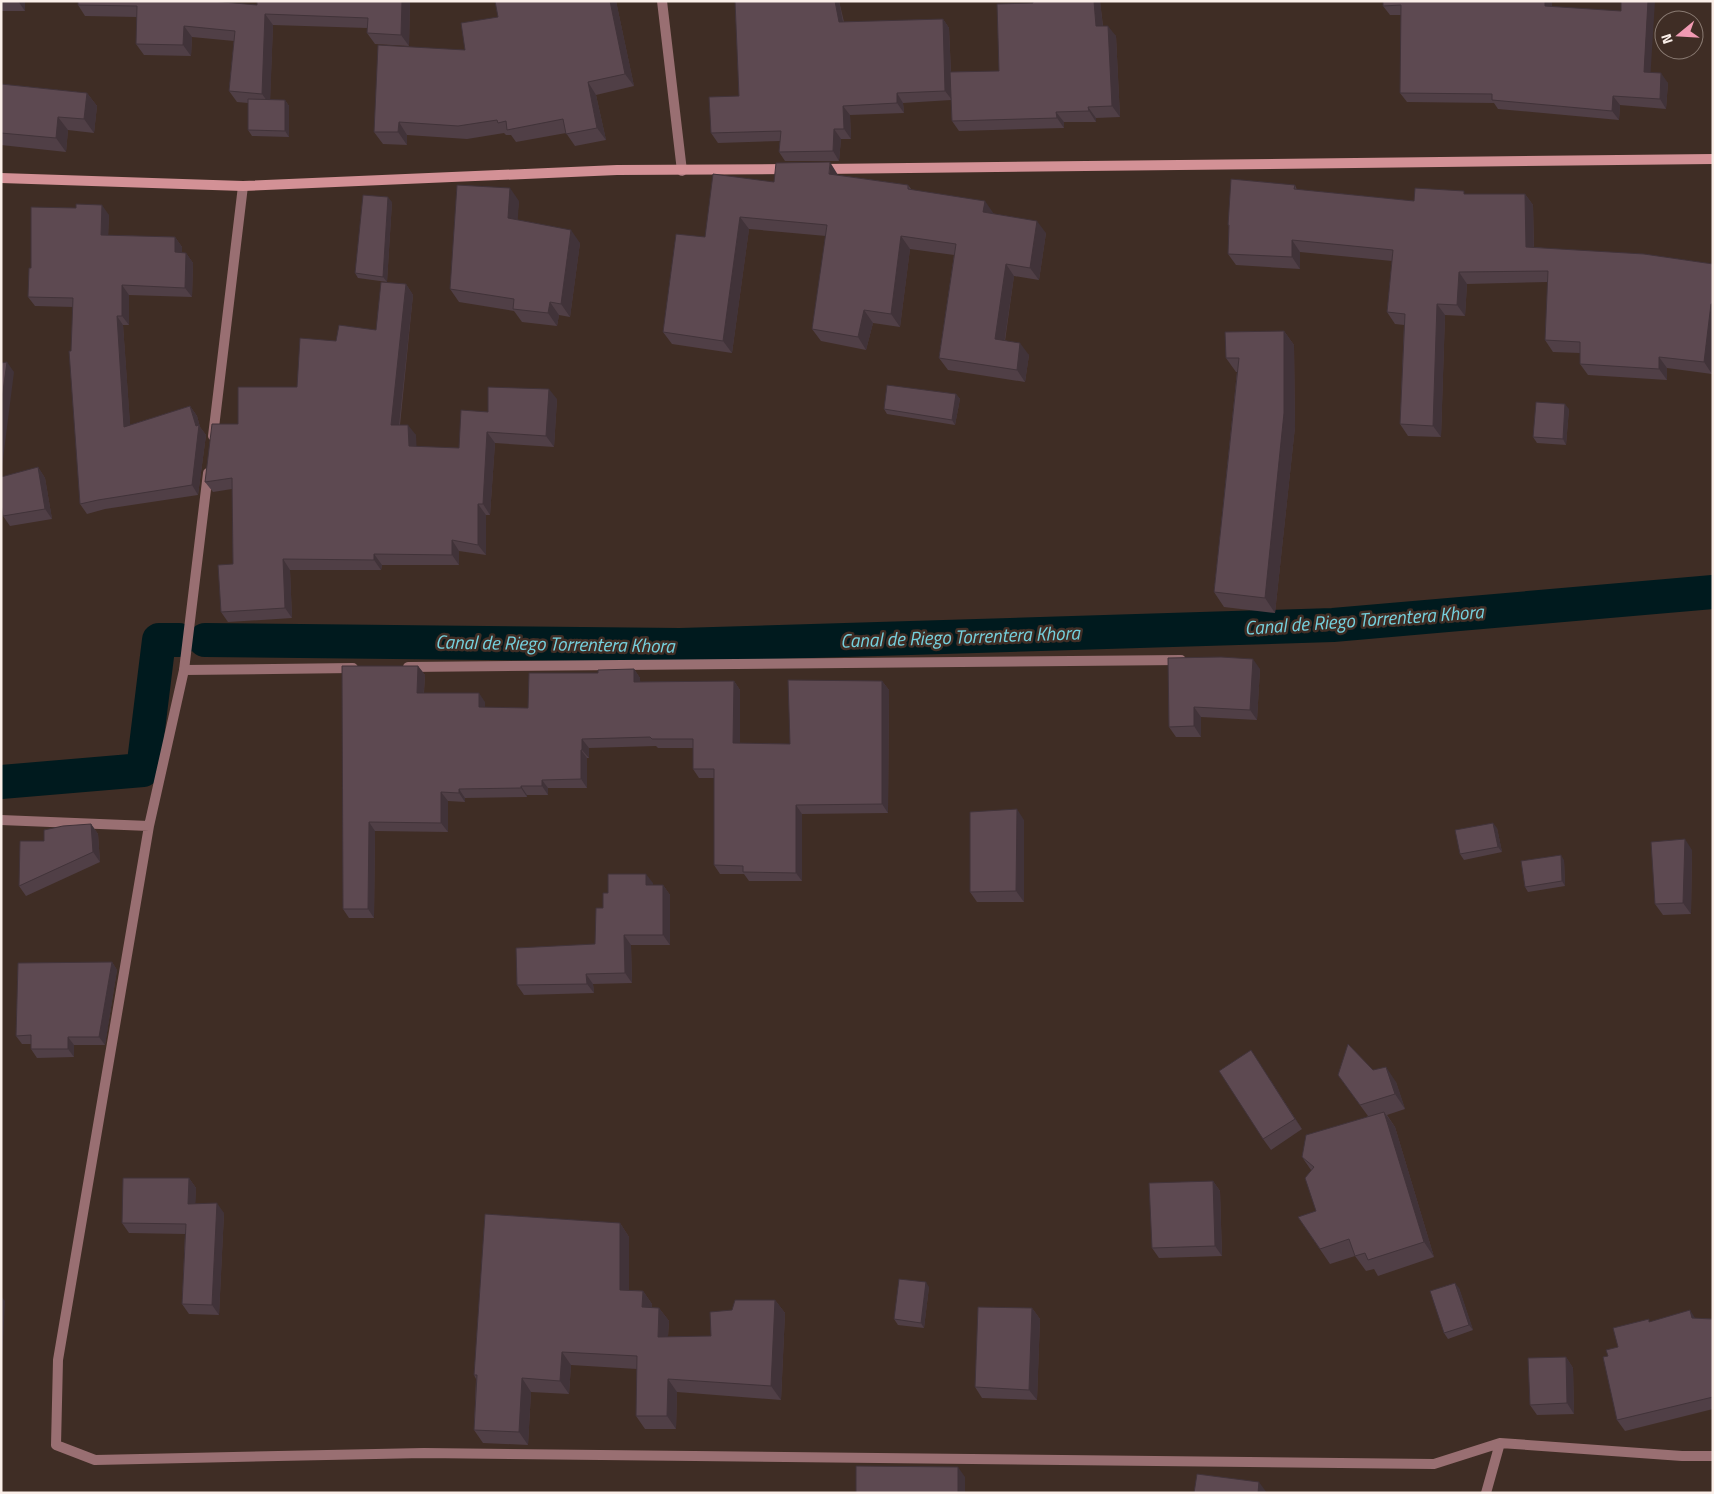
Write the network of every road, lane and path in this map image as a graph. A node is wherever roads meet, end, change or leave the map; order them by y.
1 (662, 1) edge
2 (1713, 159) edge
3 (682, 171) junction
4 (1, 178) edge
5 (243, 186) junction
6 (212, 443) edge
7 (210, 462) edge
8 (1194, 660) edge
9 (364, 668) edge
10 (394, 668) edge
11 (184, 670) junction
12 (1, 820) edge
13 (149, 826) junction
14 (1500, 1443) junction
15 (1713, 1456) edge
16 (1486, 1493) edge

1 - 3 street
2 - 3 main road
3 - 5 main road
4 - 5 main road
5 - 6 street
7 - 11 street
8 - 10 street
9 - 11 street
11 - 13 street
12 - 13 street
13 - 14 street
14 - 15 street
14 - 16 street

